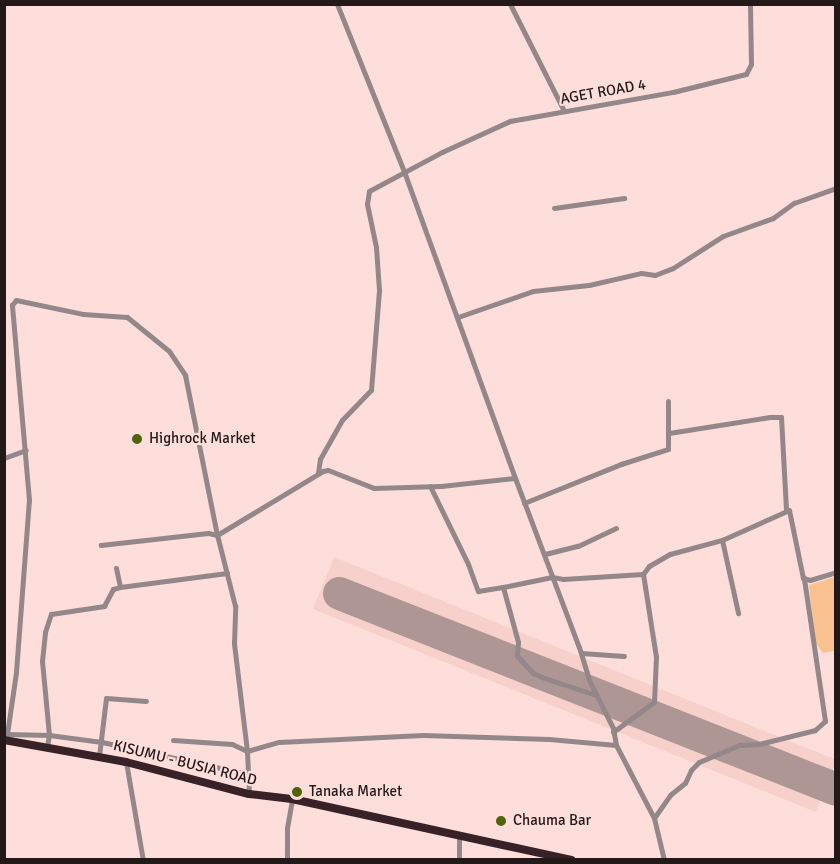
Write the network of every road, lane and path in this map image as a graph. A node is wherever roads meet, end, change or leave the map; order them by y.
1 (337, 4) edge
2 (510, 4) edge
3 (750, 4) edge
4 (564, 111) junction
5 (405, 174) junction
6 (836, 188) edge
7 (624, 198) dead end
8 (554, 208) dead end
9 (458, 317) junction
10 (668, 401) dead end
11 (669, 433) junction
12 (26, 450) junction
13 (4, 458) edge
14 (318, 473) junction
15 (515, 478) junction
16 (430, 486) junction
17 (524, 503) junction
18 (786, 510) junction
19 (616, 528) dead end
20 (217, 535) junction
21 (723, 540) junction
22 (101, 546) dead end
23 (545, 554) junction
24 (116, 568) dead end
25 (836, 572) edge
26 (227, 573) junction
27 (643, 574) junction
28 (552, 577) junction
29 (803, 578) junction
30 (120, 587) junction
31 (503, 587) junction
32 (738, 613) dead end
33 (581, 653) junction
34 (624, 656) dead end
35 (597, 695) junction
36 (146, 701) dead end
37 (614, 732) junction
38 (49, 735) junction
39 (5, 736) edge
40 (173, 740) dead end
41 (102, 742) junction
42 (616, 745) junction
43 (47, 747) junction
44 (247, 751) junction
45 (99, 756) junction
46 (126, 762) junction
47 (248, 774) junction
48 (249, 794) junction
49 (292, 799) junction
50 (654, 818) junction
51 (459, 833) junction
52 (143, 860) edge
53 (287, 860) edge
54 (459, 860) edge
55 (571, 860) edge
56 (664, 860) edge

1 - 5 street
2 - 4 street
3 - 4 street, AGET ROAD 4
4 - 5 street, AGET ROAD 4
5 - 9 street
5 - 14 street, AGET ROAD 4
6 - 9 street
7 - 8 street
9 - 15 street
10 - 11 street
11 - 17 street
11 - 18 street
12 - 13 street
12 - 20 street
12 - 39 street
14 - 16 street
14 - 20 street
15 - 16 street
15 - 17 street
16 - 31 street
17 - 23 street
18 - 21 street
18 - 29 street
19 - 23 street
20 - 22 street
20 - 26 street
21 - 27 street
21 - 32 street
23 - 28 street
24 - 30 street
25 - 29 street
26 - 30 street
26 - 44 street
27 - 28 street
27 - 37 street
28 - 31 street
28 - 33 street
29 - 50 street
30 - 38 street
31 - 35 street
33 - 34 street
33 - 35 street
35 - 37 street
36 - 41 street
37 - 42 street
38 - 39 street
38 - 41 street
38 - 43 street
39 - 43 highway, KISUMU - BUSIA ROAD
40 - 44 street
41 - 45 street
41 - 47 street
42 - 44 street
42 - 50 street
43 - 45 highway, KISUMU - BUSIA ROAD
44 - 47 street
45 - 46 highway, KISUMU - BUSIA ROAD
46 - 48 highway, KISUMU - BUSIA ROAD
46 - 52 street
47 - 48 street
48 - 49 highway, KISUMU - BUSIA ROAD
49 - 51 highway, KISUMU - BUSIA ROAD
49 - 53 street
50 - 56 street
51 - 54 street
51 - 55 highway, KISUMU - BUSIA ROAD

